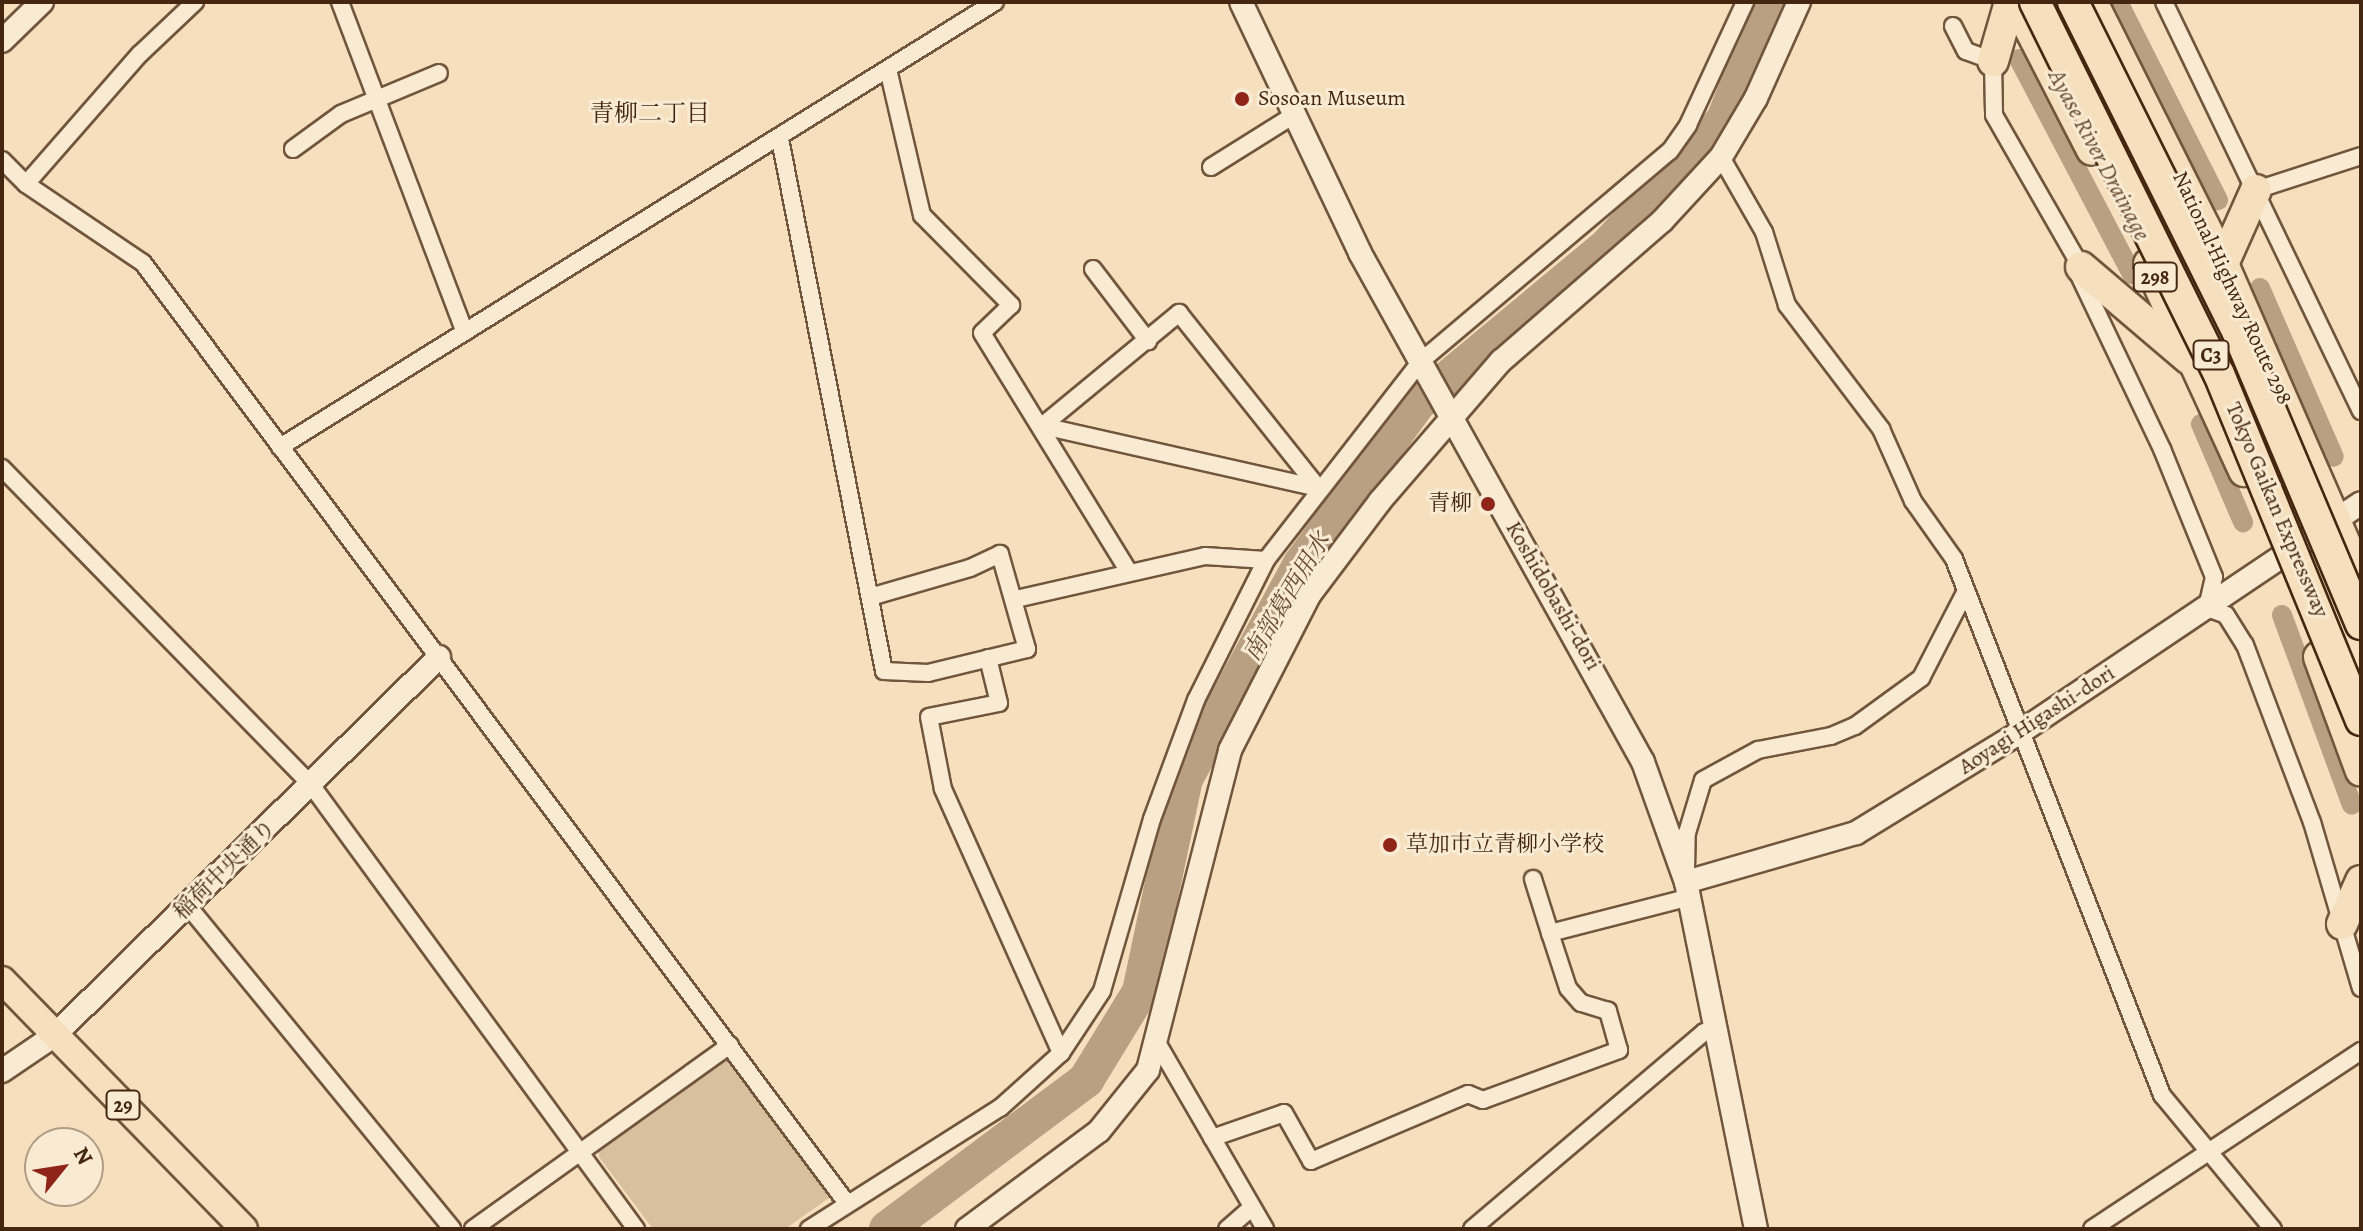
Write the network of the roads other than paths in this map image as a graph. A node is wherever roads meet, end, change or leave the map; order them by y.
1 (42, 2) edge
2 (195, 2) edge
3 (340, 2) edge
4 (995, 2) edge
5 (1241, 2) edge
6 (1745, 2) edge
7 (1799, 2) edge
8 (2013, 2) edge
9 (2035, 2) edge
10 (2073, 2) edge
11 (2092, 2) edge
12 (2164, 2) edge
13 (1953, 26) dead end
14 (2, 41) edge
15 (1993, 61) junction
16 (888, 69) junction
17 (439, 73) dead end
18 (378, 96) junction
19 (1294, 115) junction
20 (780, 139) junction
21 (293, 149) dead end
22 (2361, 156) edge
23 (1721, 157) junction
24 (2, 160) edge
25 (1211, 167) dead end
26 (26, 184) junction
27 (2256, 190) junction
28 (2223, 264) junction
29 (2081, 267) junction
30 (1093, 269) dead end
31 (465, 332) junction
32 (1148, 341) junction
33 (1422, 366) junction
34 (2196, 366) junction
35 (2361, 411) edge
36 (1450, 412) junction
37 (1042, 426) junction
38 (280, 447) junction
39 (2, 468) edge
40 (1318, 488) junction
41 (2361, 503) edge
42 (2336, 520) junction
43 (2281, 558) junction
44 (1266, 560) junction
45 (1129, 572) junction
46 (2361, 580) edge
47 (1966, 591) junction
48 (870, 597) junction
49 (1016, 599) junction
50 (2207, 608) junction
51 (2361, 624) edge
52 (439, 657) junction
53 (988, 658) junction
54 (2361, 720) edge
55 (2019, 733) junction
56 (2361, 771) edge
57 (312, 786) junction
58 (1533, 879) dead end
59 (2361, 881) edge
60 (1688, 889) junction
61 (188, 906) junction
62 (2342, 924) junction
63 (1550, 933) junction
64 (2, 980) edge
65 (2361, 988) edge
66 (1718, 1029) junction
67 (55, 1035) junction
68 (1155, 1039) junction
69 (730, 1045) junction
70 (2361, 1051) edge
71 (1061, 1053) junction
72 (2, 1071) edge
73 (1212, 1138) junction
74 (2208, 1149) junction
75 (579, 1150) junction
76 (846, 1202) junction
77 (1252, 1207) junction
78 (244, 1229) edge
79 (452, 1229) edge
80 (473, 1229) edge
81 (636, 1229) edge
82 (809, 1229) edge
83 (967, 1229) edge
84 (1227, 1229) edge
85 (1265, 1229) edge
86 (1472, 1229) edge
87 (1756, 1229) edge
88 (2092, 1229) edge
89 (2273, 1229) edge

1 - 14 street
2 - 26 street
3 - 18 street
4 - 16 street
5 - 19 street, Koshidobashi-dori
6 - 33 street
7 - 23 street
8 - 15 highway
8 - 34 highway, 298
9 - 54 highway, Tokyo Gaikan Expressway / C3, bridge
10 - 51 highway, Tokyo Gaikan Expressway / C3, bridge
11 - 28 highway, National Highway Route 298
12 - 27 street
13 - 15 street
15 - 29 street
16 - 20 street
16 - 37 street
17 - 18 street
18 - 21 street
18 - 31 street
19 - 25 street
19 - 33 street, Koshidobashi-dori
20 - 31 street
20 - 48 street
22 - 27 street
23 - 36 street
23 - 47 street
24 - 26 street
26 - 38 street
27 - 28 highway
27 - 35 street
28 - 42 highway, National Highway Route 298
29 - 34 highway
29 - 50 street
30 - 32 street
31 - 38 street
32 - 37 street
32 - 40 street
33 - 36 street, Koshidobashi-dori
33 - 40 street
34 - 43 highway, 298
36 - 60 street, Koshidobashi-dori
36 - 68 street
37 - 40 street
37 - 45 street
38 - 52 street
39 - 57 street
40 - 44 street
41 - 42 street, Aoyagi Higashi-dori
42 - 43 street, Aoyagi Higashi-dori
42 - 46 highway, National Highway Route 298
43 - 50 street, Aoyagi Higashi-dori
43 - 56 highway, 298
44 - 45 street
44 - 71 street
45 - 49 street
47 - 55 street
47 - 60 street
48 - 49 street
48 - 53 street
49 - 53 street
50 - 55 street, Aoyagi Higashi-dori
50 - 62 street
52 - 57 street, 稲荷中央通り
52 - 69 street
53 - 71 street
55 - 60 street, Aoyagi Higashi-dori
55 - 74 street
57 - 61 street, 稲荷中央通り
57 - 75 street
58 - 63 street
59 - 62 highway
60 - 63 street
60 - 66 street, Koshidobashi-dori
61 - 67 street, 稲荷中央通り
61 - 79 street
62 - 65 street
63 - 73 street
64 - 67 main road, 29
66 - 86 street
66 - 87 street, Koshidobashi-dori
67 - 72 street, 稲荷中央通り
67 - 78 main road, 29
68 - 73 street
68 - 83 street
69 - 75 street
69 - 76 street
70 - 74 street
71 - 76 street
73 - 77 street
74 - 88 street
74 - 89 street
75 - 80 street
75 - 81 street
76 - 82 street
77 - 84 street
77 - 85 street

